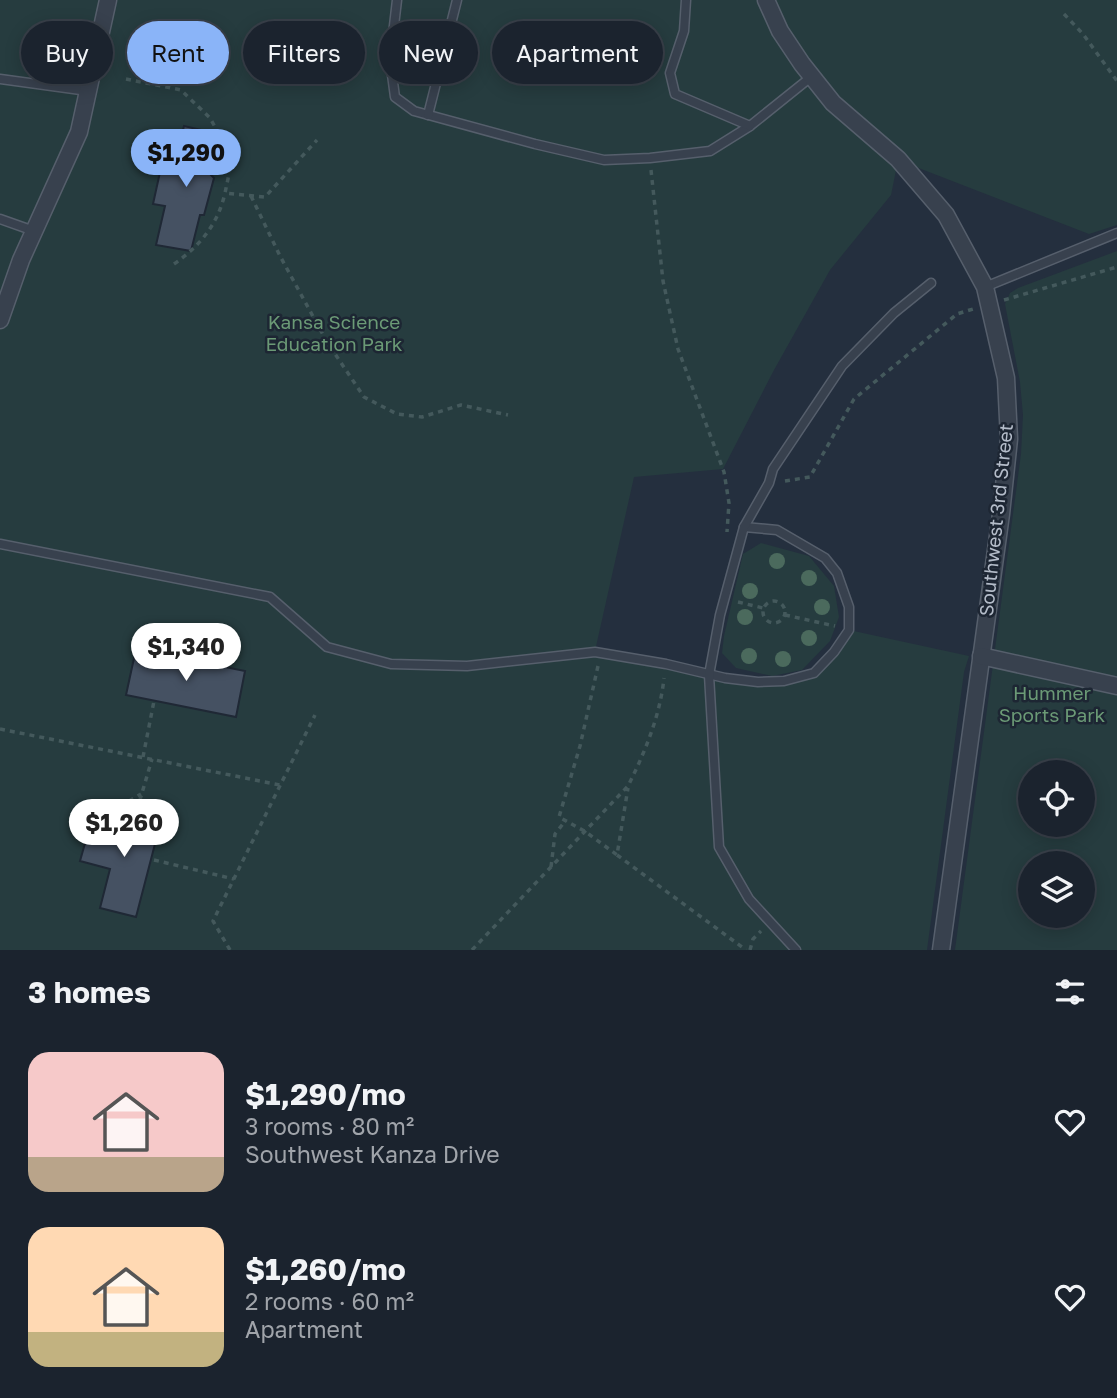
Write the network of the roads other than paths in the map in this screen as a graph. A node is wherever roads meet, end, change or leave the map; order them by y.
1 (108, 0) edge
2 (397, 0) edge
3 (457, 0) edge
4 (687, 0) edge
5 (766, 0) edge
6 (811, 77) junction
7 (0, 79) edge
8 (88, 91) junction
9 (428, 115) junction
10 (750, 126) junction
11 (0, 219) edge
12 (34, 231) junction
13 (1117, 233) edge
14 (931, 283) dead end
15 (985, 287) junction
16 (0, 320) edge
17 (744, 527) junction
18 (0, 544) edge
19 (981, 656) junction
20 (709, 674) junction
21 (1117, 686) edge
22 (796, 950) edge
23 (941, 950) edge

1 - 8 street
2 - 9 lane
3 - 9 lane
4 - 10 lane
5 - 6 street, Southwest 3rd Street
6 - 10 lane
6 - 15 street, Southwest 3rd Street
7 - 8 lane
8 - 12 street
9 - 10 lane
11 - 12 lane
12 - 16 street
13 - 15 lane
14 - 17 lane
15 - 19 street, Southwest 3rd Street
17 - 20 lane
17 - 20 lane
18 - 20 lane
19 - 21 street
19 - 23 street, Southwest 3rd Street
20 - 22 lane

